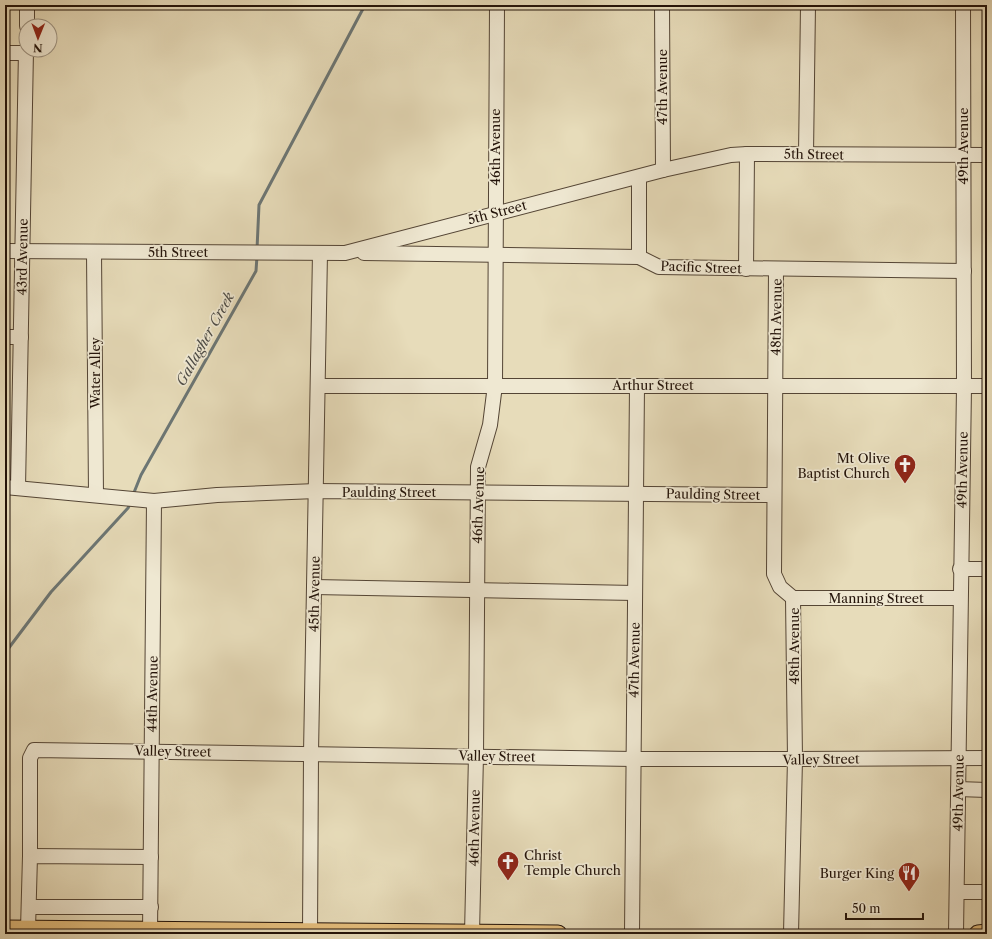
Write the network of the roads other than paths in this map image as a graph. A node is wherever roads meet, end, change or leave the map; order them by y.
1 (27, 5) edge
2 (497, 5) edge
3 (662, 5) edge
4 (808, 5) edge
5 (963, 5) edge
6 (27, 18) edge
7 (18, 53) edge
8 (5, 54) edge
9 (26, 58) edge
10 (747, 154) junction
11 (806, 154) junction
12 (987, 155) edge
13 (963, 156) junction
14 (662, 170) junction
15 (639, 177) junction
16 (495, 212) junction
17 (5, 251) edge
18 (22, 251) junction
19 (94, 252) junction
20 (320, 253) junction
21 (345, 253) junction
22 (495, 254) junction
23 (639, 257) junction
24 (746, 268) junction
25 (776, 269) junction
26 (964, 271) junction
27 (5, 337) edge
28 (21, 337) junction
29 (495, 385) junction
30 (775, 385) junction
31 (319, 386) junction
32 (637, 386) junction
33 (987, 386) edge
34 (964, 387) junction
35 (12, 488) edge
36 (316, 491) junction
37 (477, 492) junction
38 (636, 493) junction
39 (96, 495) junction
40 (774, 495) junction
41 (149, 501) junction
42 (960, 569) junction
43 (987, 569) edge
44 (314, 587) junction
45 (476, 590) junction
46 (635, 593) junction
47 (793, 598) junction
48 (960, 598) junction
49 (152, 751) junction
50 (311, 753) junction
51 (476, 756) junction
52 (959, 757) junction
53 (987, 758) edge
54 (633, 759) junction
55 (795, 760) junction
56 (958, 789) junction
57 (987, 790) edge
58 (30, 856) junction
59 (151, 857) junction
60 (957, 892) junction
61 (987, 892) edge
62 (126, 907) junction
63 (151, 907) junction
64 (29, 908) junction
65 (5, 929) edge
66 (28, 929) junction
67 (126, 930) junction
68 (150, 932) edge
69 (987, 932) edge
70 (310, 933) edge
71 (472, 934) edge
72 (558, 934) edge
73 (632, 934) edge
74 (791, 934) edge
75 (956, 934) edge
76 (978, 934) edge

1 - 6 street
2 - 16 street, 46th Avenue
3 - 14 street, 47th Avenue
4 - 11 street
5 - 13 street, 49th Avenue
7 - 8 street
9 - 18 street, 43rd Avenue
10 - 11 street, 5th Street
10 - 14 street, 5th Street
10 - 24 street
11 - 13 street, 5th Street
12 - 13 street, 5th Street
13 - 26 street, 49th Avenue
14 - 15 street, 5th Street
15 - 16 street, 5th Street
15 - 23 street
16 - 21 street, 5th Street
16 - 22 street, 46th Avenue
17 - 18 street, 5th Street
18 - 19 street, 5th Street
18 - 28 street, 43rd Avenue
19 - 20 street, 5th Street
19 - 39 street, Water Alley
20 - 21 street, 5th Street
20 - 31 street, 45th Avenue
21 - 22 street, Pacific Street
22 - 23 street, Pacific Street
22 - 29 street, 46th Avenue
23 - 24 street, Pacific Street
24 - 25 street, Pacific Street
25 - 26 street, Pacific Street
25 - 30 street, 48th Avenue
26 - 34 street, 49th Avenue
27 - 28 street
28 - 35 street, 43rd Avenue
29 - 31 street, Arthur Street
29 - 32 street, Arthur Street
29 - 37 street, 46th Avenue
30 - 32 street, Arthur Street
30 - 34 street, Arthur Street
30 - 40 street, 48th Avenue
31 - 36 street, 45th Avenue
32 - 38 street, 47th Avenue
33 - 34 street, Arthur Street
34 - 42 street, 49th Avenue
35 - 39 street, Paulding Street
36 - 37 street, Paulding Street
36 - 41 street, Paulding Street
36 - 44 street, 45th Avenue
37 - 38 street, Paulding Street
37 - 45 street, 46th Avenue
38 - 40 street, Paulding Street
38 - 46 street, 47th Avenue
39 - 41 street, Paulding Street
40 - 47 street, 48th Avenue
41 - 49 street, 44th Avenue
42 - 43 street
42 - 48 street, 49th Avenue
44 - 45 street
44 - 50 street, 45th Avenue
45 - 46 street
45 - 51 street, 46th Avenue
46 - 54 street, 47th Avenue
47 - 48 street, Manning Street
47 - 55 street, 48th Avenue
48 - 52 street, 49th Avenue
49 - 50 street, Valley Street
49 - 58 street, Valley Street
49 - 59 street, 44th Avenue
50 - 51 street, Valley Street
50 - 70 street, 45th Avenue
51 - 54 street, Valley Street
51 - 71 street, 46th Avenue
52 - 53 street, Valley Street
52 - 55 street, Valley Street
52 - 56 street, 49th Avenue
54 - 55 street, Valley Street
54 - 73 street, 47th Avenue
55 - 74 street, 48th Avenue
56 - 57 street
56 - 60 street, 49th Avenue
58 - 59 street
58 - 64 street
59 - 63 street, 44th Avenue
60 - 61 street
60 - 75 street, 49th Avenue
62 - 63 street
62 - 64 street
62 - 67 street
63 - 68 street, 44th Avenue
64 - 66 street
65 - 66 main road
66 - 67 main road
67 - 68 main road
68 - 70 main road
69 - 76 main road
70 - 71 main road
71 - 72 main road

